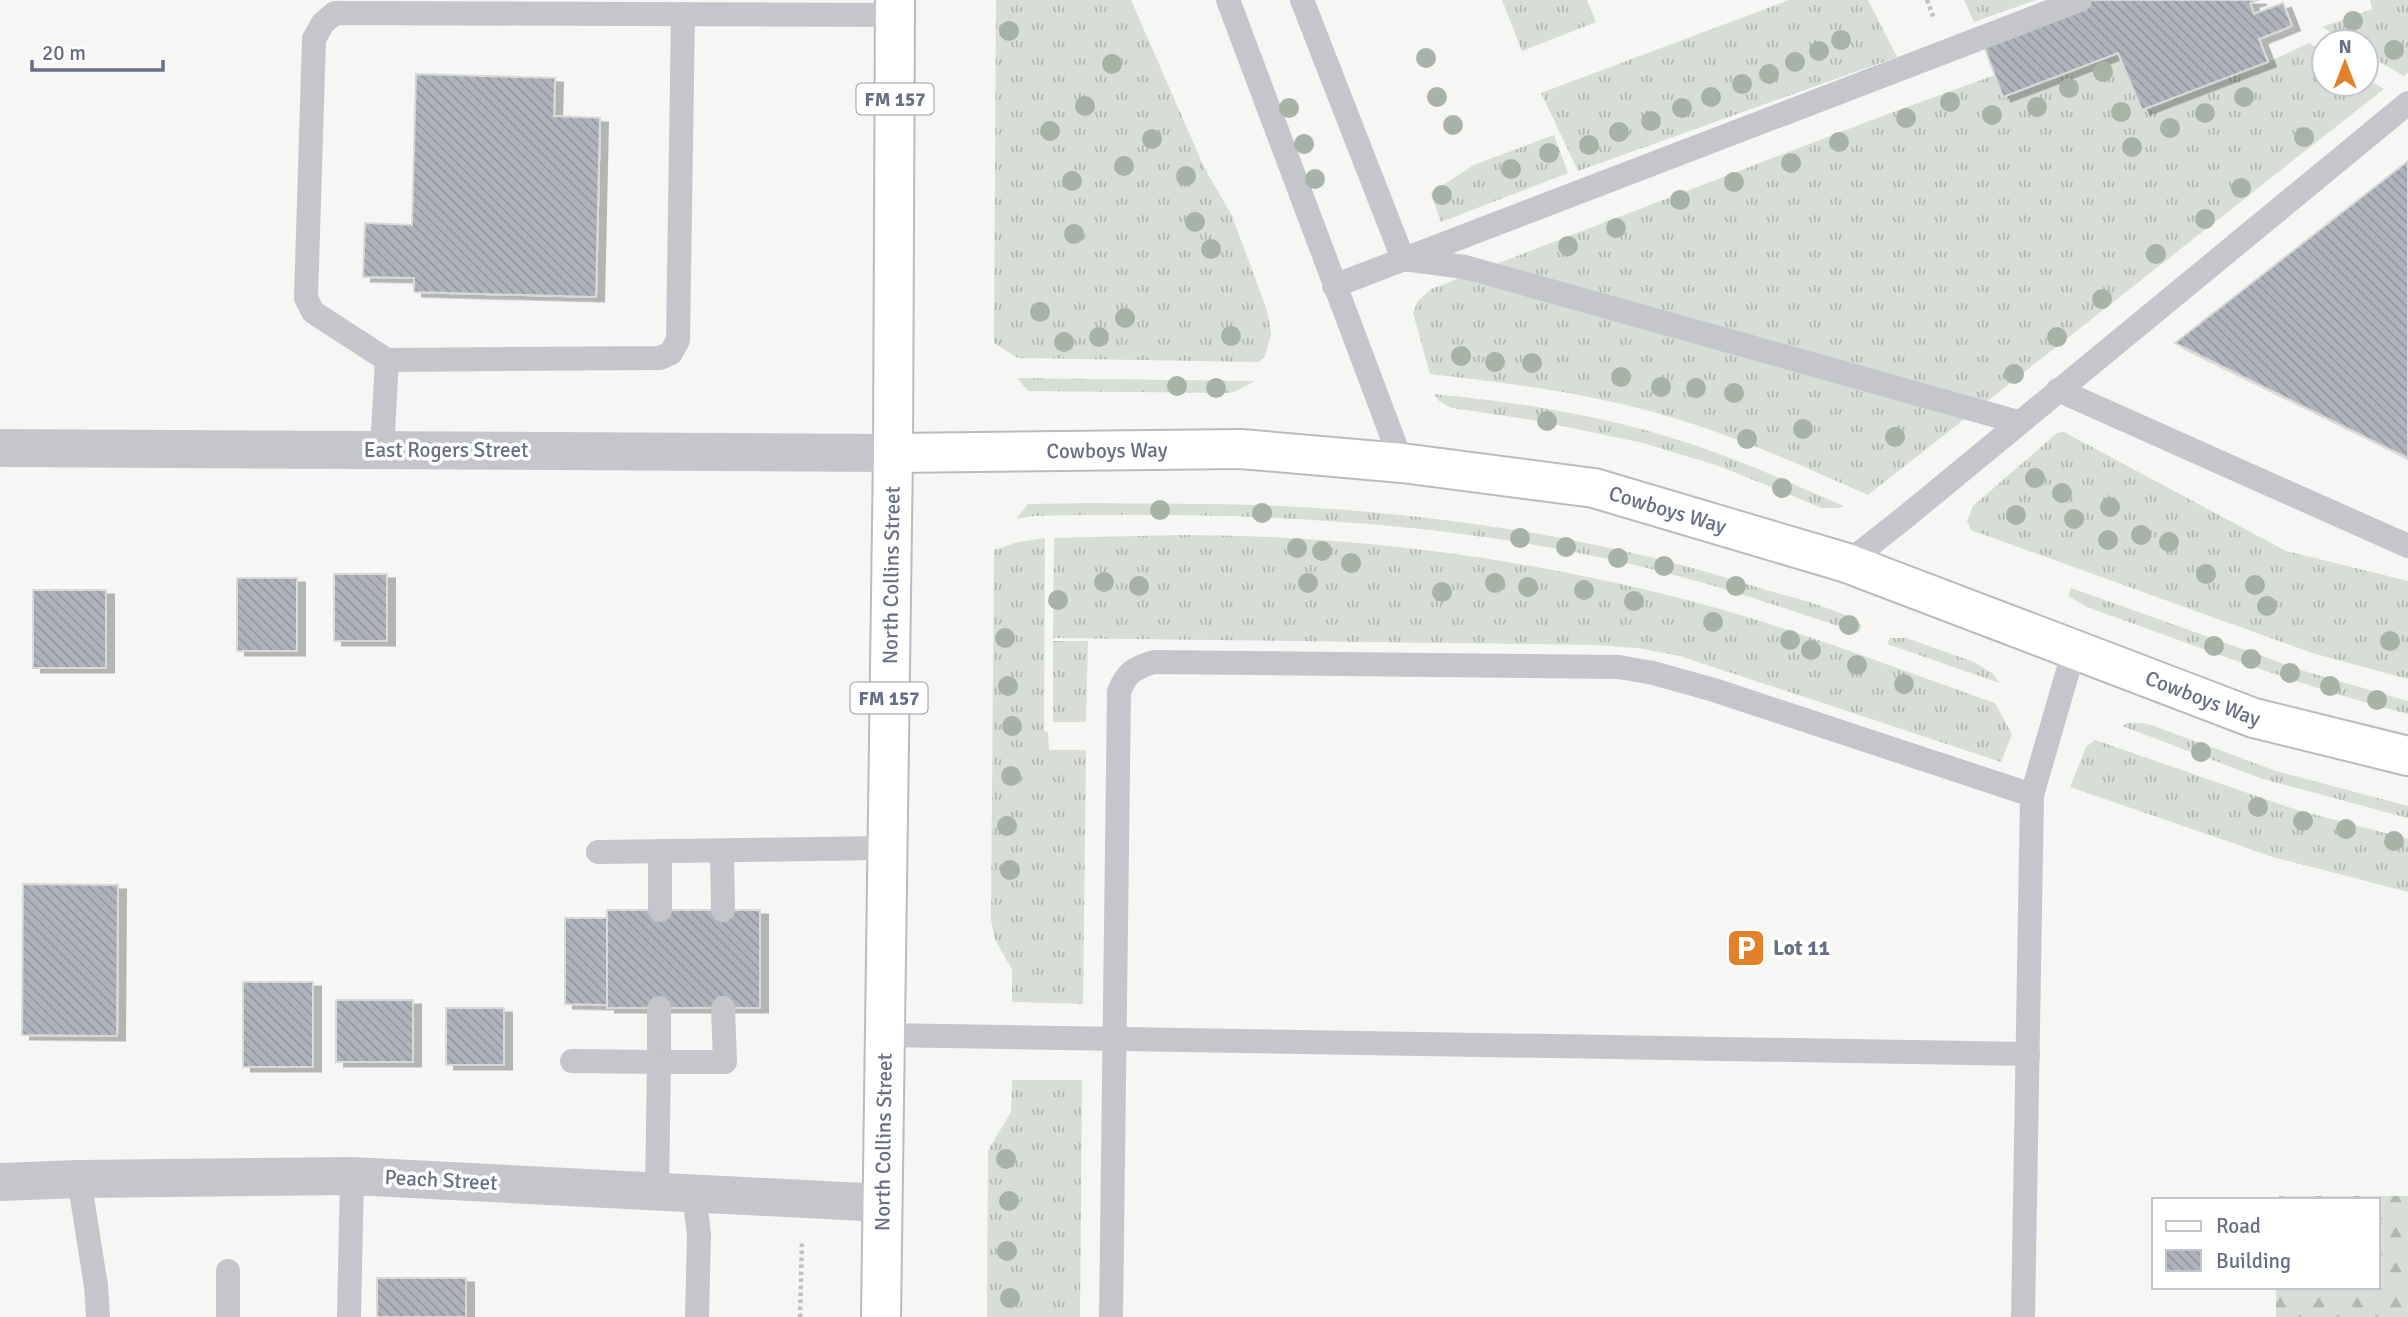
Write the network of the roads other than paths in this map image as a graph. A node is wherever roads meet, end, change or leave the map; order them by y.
1 (1228, 0) edge
2 (1302, 0) edge
3 (2080, 0) edge
4 (895, 8) edge
5 (683, 14) junction
6 (2408, 103) edge
7 (1403, 259) junction
8 (1334, 286) junction
9 (387, 360) junction
10 (2058, 390) junction
11 (2018, 422) junction
12 (0, 448) edge
13 (382, 450) junction
14 (893, 453) junction
15 (1402, 463) junction
16 (2408, 547) edge
17 (1847, 563) junction
18 (2074, 650) junction
19 (2408, 757) edge
20 (2032, 795) junction
21 (887, 848) junction
22 (660, 851) junction
23 (722, 851) junction
24 (598, 852) dead end
25 (660, 910) dead end
26 (723, 910) dead end
27 (659, 1009) dead end
28 (723, 1009) dead end
29 (885, 1035) junction
30 (1115, 1040) junction
31 (2028, 1054) junction
32 (572, 1061) dead end
33 (659, 1062) junction
34 (352, 1176) junction
35 (79, 1179) junction
36 (0, 1182) edge
37 (657, 1191) junction
38 (695, 1193) junction
39 (883, 1203) junction
40 (228, 1271) dead end
41 (98, 1317) edge
42 (228, 1317) edge
43 (349, 1317) edge
44 (697, 1317) edge
45 (881, 1317) edge
46 (1111, 1317) edge
47 (2023, 1317) edge

1 - 8 lane
2 - 7 lane
3 - 7 lane
4 - 5 lane
4 - 14 street, North Collins Street / FM 157
5 - 9 lane
5 - 9 lane
6 - 10 lane
7 - 8 lane
7 - 11 lane
8 - 15 lane
9 - 13 lane
10 - 11 lane
10 - 16 lane
11 - 17 lane
12 - 13 street, East Rogers Street
13 - 14 street, East Rogers Street
14 - 15 street, Cowboys Way
14 - 21 street, North Collins Street / FM 157
15 - 17 street, Cowboys Way
17 - 18 street, Cowboys Way
18 - 19 street, Cowboys Way
18 - 20 lane
20 - 30 lane
20 - 31 lane
21 - 23 lane
21 - 29 street, North Collins Street / FM 157
22 - 23 lane
22 - 24 lane
22 - 25 lane
23 - 26 lane
27 - 33 lane
28 - 33 lane
29 - 30 lane
29 - 39 street, North Collins Street / FM 157
30 - 31 lane
30 - 46 lane
31 - 47 lane
32 - 33 lane
33 - 37 lane
34 - 35 street, Peach Street
34 - 37 street, Peach Street
34 - 43 lane
35 - 36 street, Peach Street
35 - 41 lane
37 - 38 street, Peach Street
38 - 39 street, Peach Street
38 - 44 lane
39 - 45 street, North Collins Street / FM 157
40 - 42 lane

